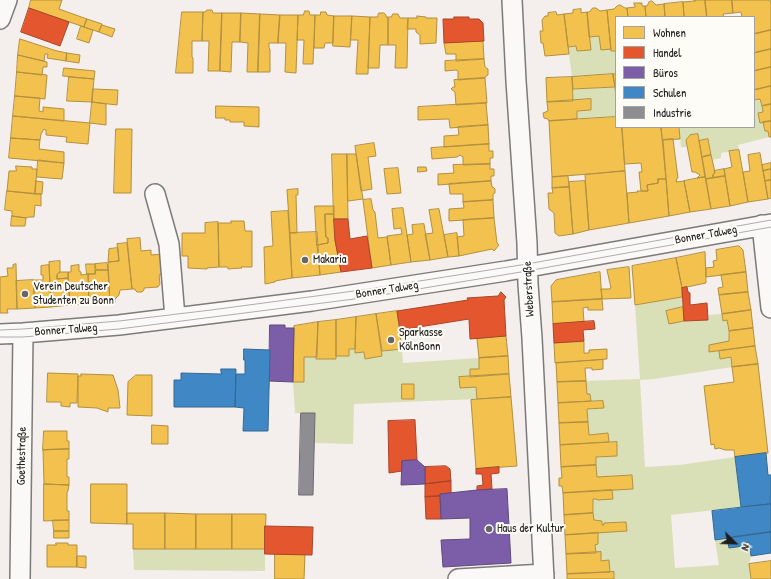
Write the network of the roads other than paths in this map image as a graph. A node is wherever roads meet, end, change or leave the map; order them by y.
1 (512, 0) edge
2 (155, 194) dead end
3 (766, 224) edge
4 (527, 268) junction
5 (771, 308) edge
6 (175, 318) junction
7 (23, 333) junction
8 (0, 334) edge
9 (544, 576) edge
10 (20, 579) edge
11 (458, 579) edge

1 - 4 street, Weberstraße
2 - 6 street
3 - 4 street, Bonner Talweg
3 - 5 street
4 - 6 street, Bonner Talweg
4 - 9 street, Weberstraße
6 - 7 street, Bonner Talweg
7 - 8 street, Bonner Talweg
7 - 10 street, Goethestraße
9 - 11 street

